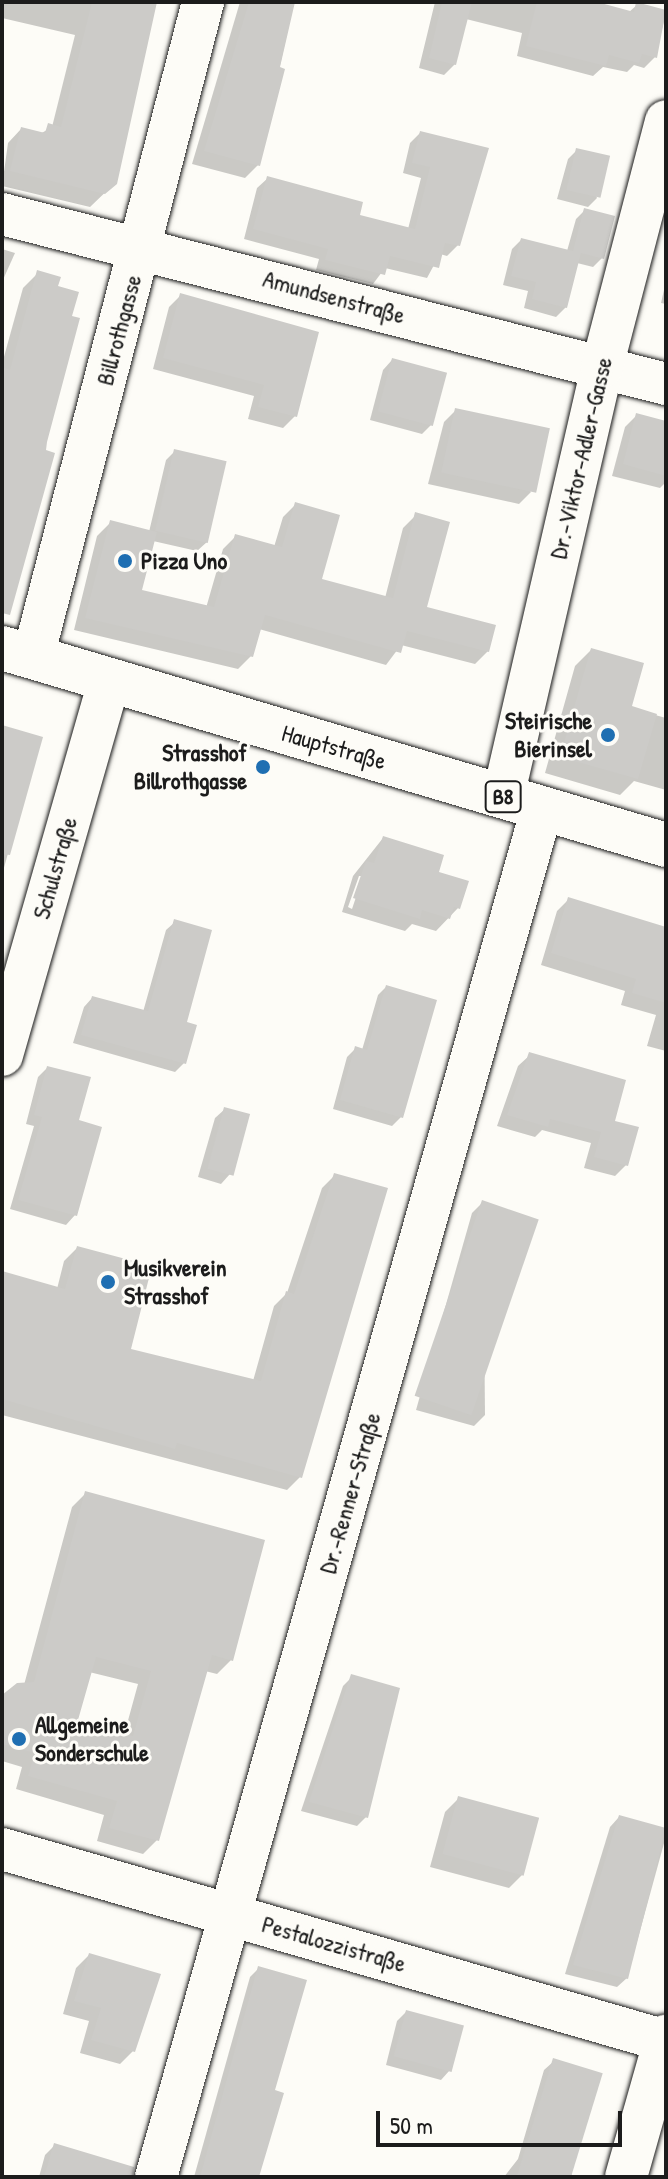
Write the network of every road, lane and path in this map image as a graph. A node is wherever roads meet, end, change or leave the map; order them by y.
1 (203, 2) edge
2 (666, 121) edge
3 (2, 214) edge
4 (141, 246) junction
5 (602, 367) junction
6 (666, 384) edge
7 (18, 652) edge
8 (109, 681) junction
9 (523, 803) junction
10 (666, 845) edge
11 (2, 1055) edge
12 (2, 1849) edge
13 (232, 1915) junction
14 (666, 2039) edge
15 (156, 2177) edge
16 (626, 2177) edge

1 - 4 street, Billrothgasse
2 - 5 street, Dr.-Viktor-Adler-Gasse
3 - 4 street, Amundsenstraße
4 - 5 street, Amundsenstraße
4 - 7 street, Billrothgasse
5 - 6 street, Amundsenstraße
5 - 9 street, Dr.-Viktor-Adler-Gasse
7 - 8 main road, Hauptstraße / B8
8 - 9 main road, Hauptstraße / B8
8 - 11 street, Schulstraße
9 - 10 main road, Hauptstraße / B8
9 - 13 street, Dr.-Renner-Straße
12 - 13 street, Pestalozzistraße
13 - 14 street, Pestalozzistraße
13 - 15 street, Dr.-Renner-Straße
14 - 16 street

